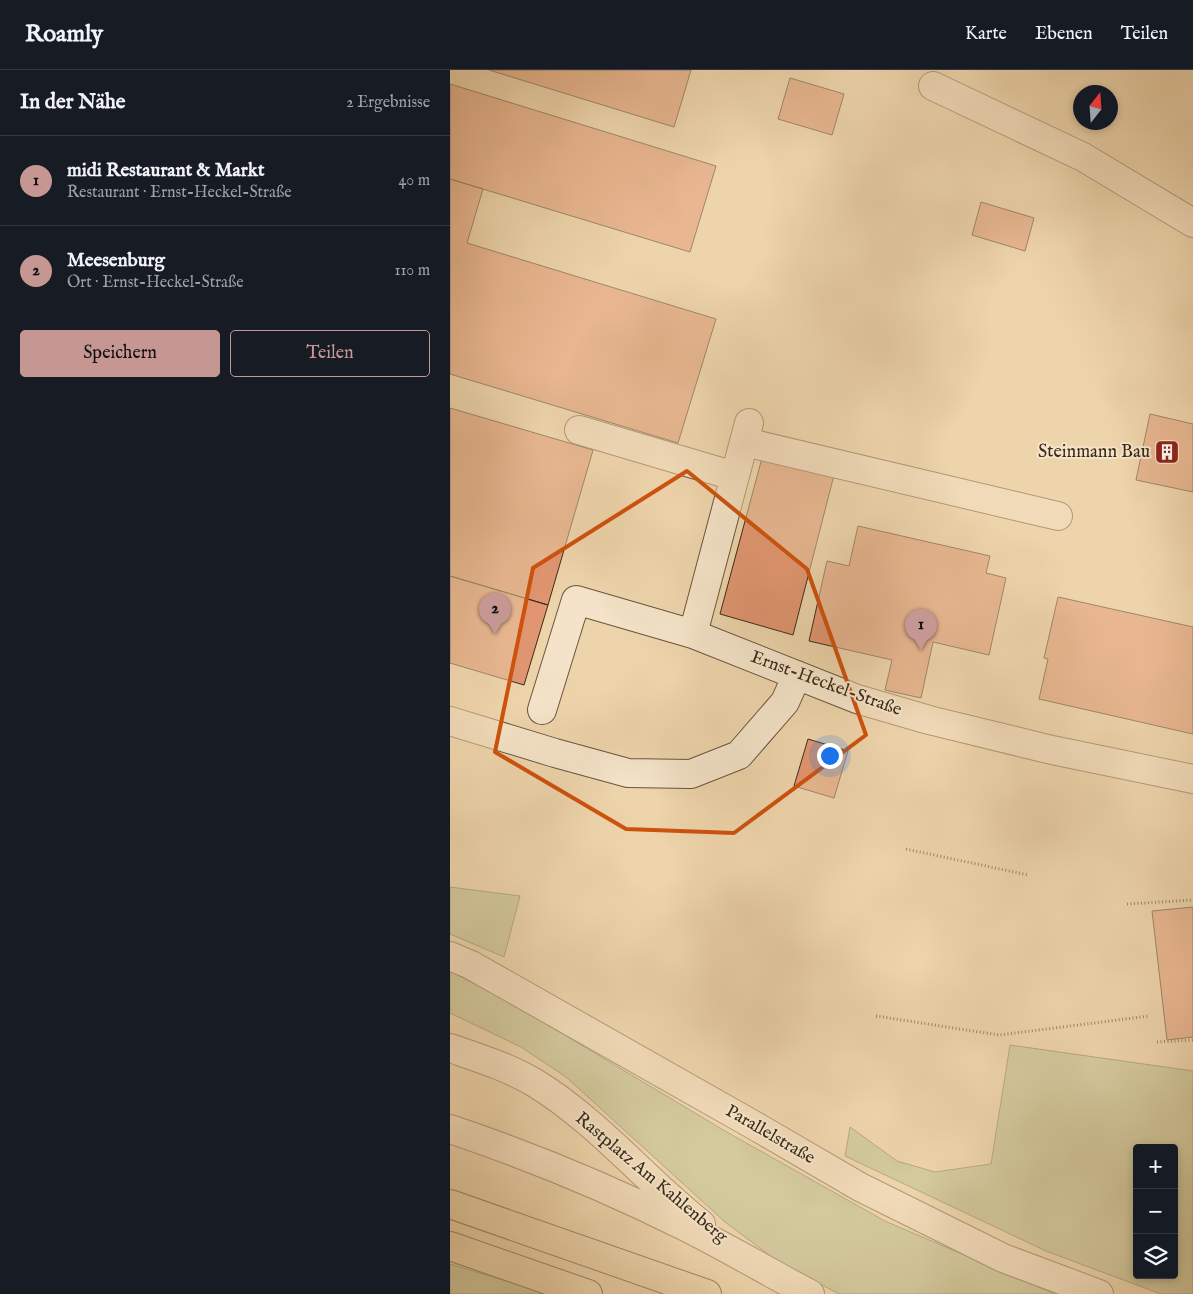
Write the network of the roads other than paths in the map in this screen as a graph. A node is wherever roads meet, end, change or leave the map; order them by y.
1 (933, 86) dead end
2 (1193, 223) edge
3 (579, 430) dead end
4 (734, 476) junction
5 (1058, 516) dead end
6 (693, 634) junction
7 (797, 675) junction
8 (542, 710) dead end
9 (450, 721) edge
10 (1193, 779) edge
11 (450, 956) edge
12 (450, 1048) edge
13 (450, 1129) edge
14 (450, 1204) edge
15 (450, 1246) edge
16 (760, 1268) junction
17 (588, 1294) edge
18 (707, 1294) edge
19 (810, 1294) edge
20 (1099, 1294) edge

1 - 2 street
3 - 4 street
4 - 5 street
4 - 6 street
6 - 7 street, Ernst-Heckel-Straße
6 - 8 street, Ernst-Heckel-Straße
7 - 9 street
7 - 10 street, Ernst-Heckel-Straße
11 - 20 street, Parallelstraße
12 - 16 street, Rastplatz Am Kahlenberg
13 - 16 street, Rastplatz Am Kahlenberg
14 - 18 highway
15 - 17 highway
16 - 19 street

